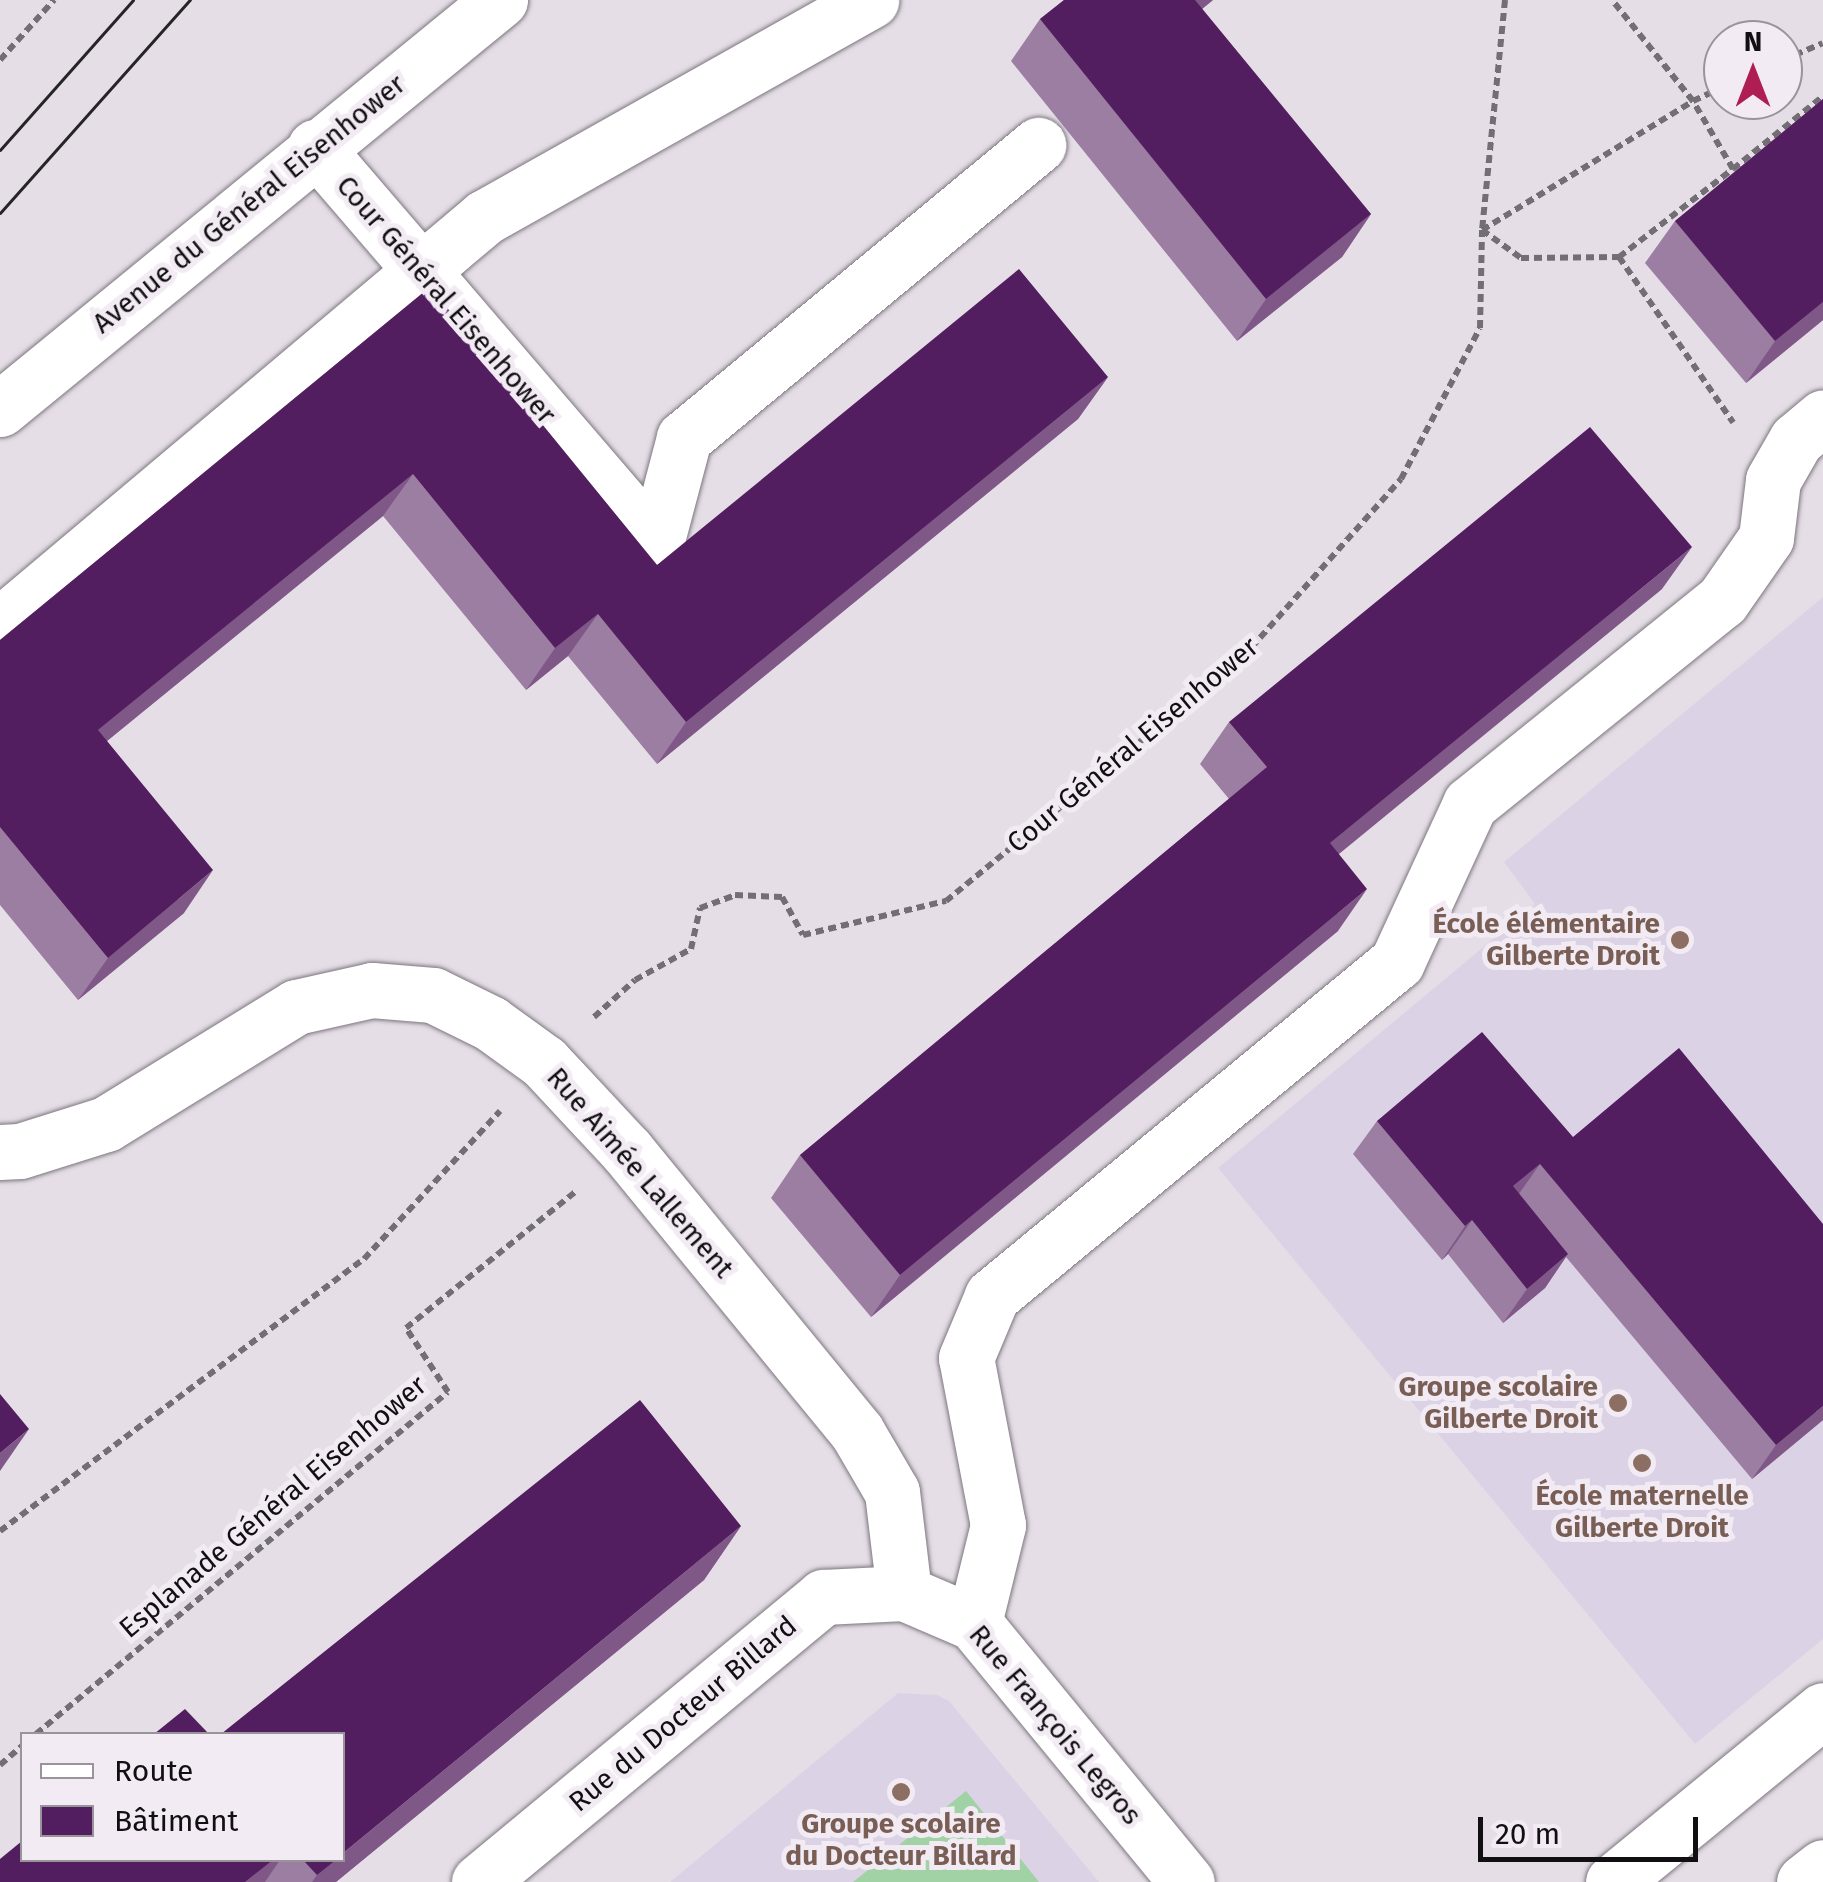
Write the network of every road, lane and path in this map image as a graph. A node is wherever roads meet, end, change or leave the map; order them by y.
1 (54, 0) edge
2 (500, 0) edge
3 (871, 0) edge
4 (1505, 0) edge
5 (1612, 0) edge
6 (0, 60) edge
7 (1703, 95) edge
8 (1823, 96) edge
9 (1692, 100) junction
10 (1038, 145) dead end
11 (315, 147) junction
12 (1733, 169) junction
13 (1482, 230) junction
14 (1618, 256) junction
15 (424, 274) junction
16 (0, 409) edge
17 (1823, 417) edge
18 (1773, 480) junction
19 (0, 625) edge
20 (544, 1062) junction
21 (627, 1151) junction
22 (0, 1152) edge
23 (0, 1531) edge
24 (904, 1593) junction
25 (974, 1622) junction
26 (1823, 1710) edge
27 (38, 1732) edge
28 (20, 1748) edge
29 (0, 1765) edge
30 (1823, 1867) edge
31 (479, 1882) edge
32 (1187, 1882) edge
33 (1613, 1882) edge
34 (1804, 1882) edge

1 - 6 path
2 - 11 street, Avenue du Général Eisenhower
3 - 15 street
4 - 13 path
5 - 9 path
7 - 9 path
8 - 12 path
9 - 12 path
9 - 13 path
10 - 15 street, Cour Général Eisenhower
11 - 15 street, Cour Général Eisenhower
11 - 16 street, Avenue du Général Eisenhower
12 - 14 path
13 - 14 path
13 - 20 path, Cour Général Eisenhower
14 - 18 path
15 - 19 street
17 - 18 street
18 - 25 street
20 - 21 street, Rue Aimée Lallement
20 - 22 street, Rue Aimée Lallement
20 - 23 path
21 - 24 street, Rue Aimée Lallement
21 - 27 path, Esplanade Général Eisenhower
24 - 25 street, Rue François Legros
24 - 31 street, Rue du Docteur Billard
25 - 32 street, Rue François Legros
26 - 33 street
28 - 29 path
30 - 34 street

